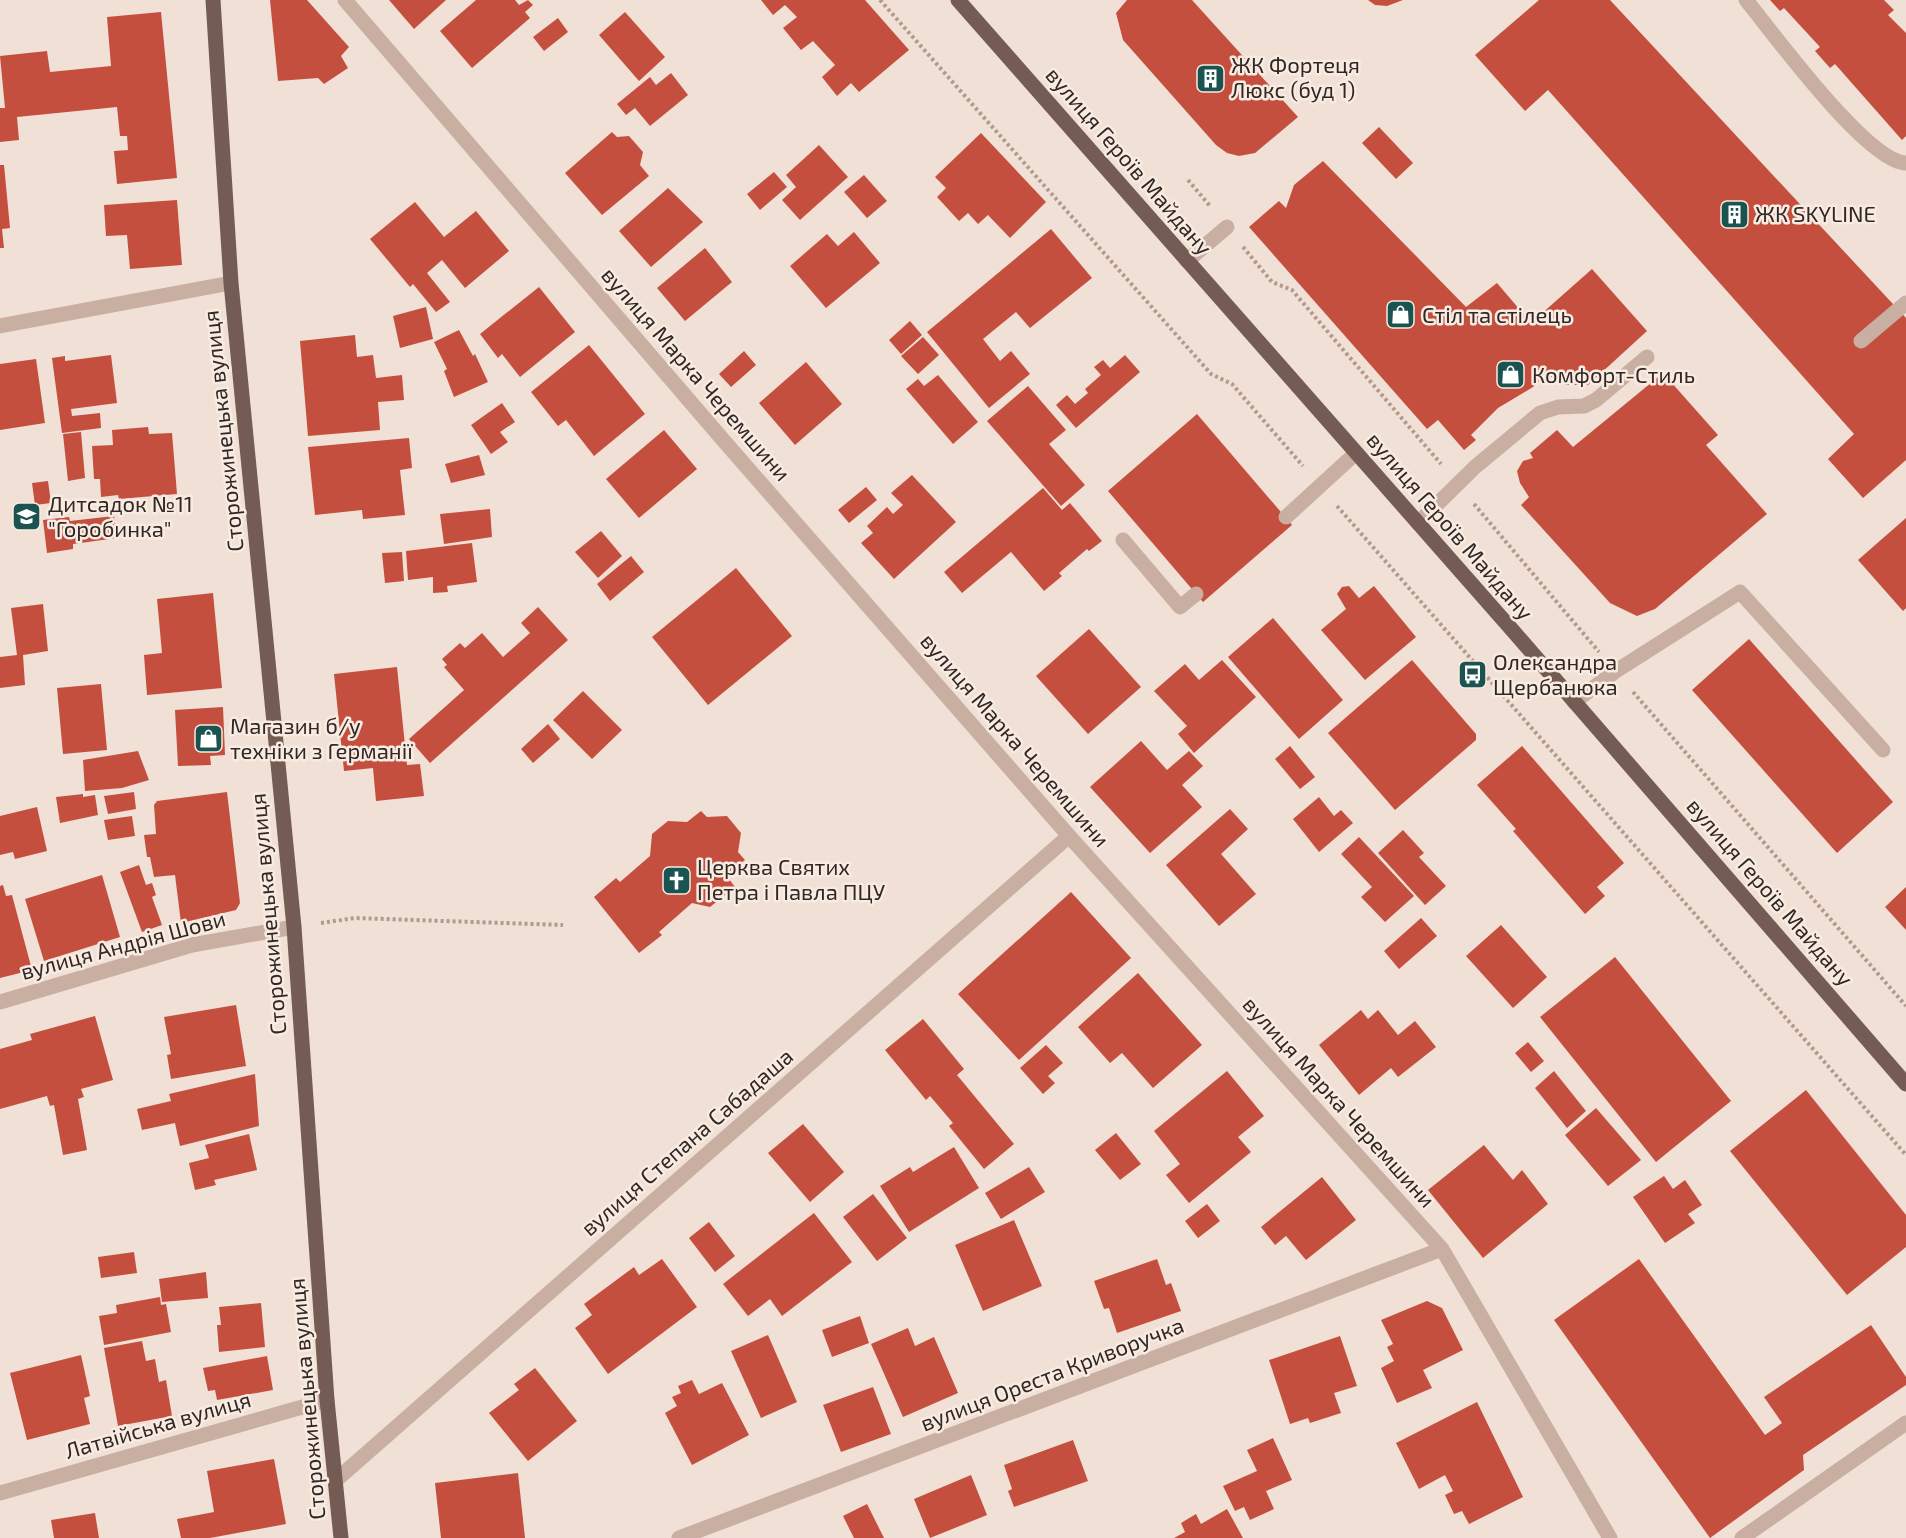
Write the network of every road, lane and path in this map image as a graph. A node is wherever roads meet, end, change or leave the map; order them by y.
1 (213, 0) edge
2 (345, 0) edge
3 (880, 0) edge
4 (958, 0) edge
5 (1746, 0) edge
6 (1906, 163) edge
7 (1188, 180) dead end
8 (1227, 227) junction
9 (1187, 261) junction
10 (231, 283) junction
11 (1906, 303) edge
12 (0, 326) edge
13 (1861, 340) dead end
14 (1647, 357) dead end
15 (1356, 453) junction
16 (1457, 484) junction
17 (1320, 486) junction
18 (1286, 517) dead end
19 (1418, 523) junction
20 (1123, 540) dead end
21 (1196, 594) dead end
22 (1616, 671) junction
23 (1574, 702) junction
24 (1883, 750) dead end
25 (1069, 836) junction
26 (563, 925) dead end
27 (294, 927) junction
28 (0, 1002) edge
29 (1906, 1006) edge
30 (1906, 1084) edge
31 (1906, 1155) edge
32 (1442, 1250) junction
33 (327, 1400) junction
34 (1906, 1424) edge
35 (335, 1482) junction
36 (0, 1493) edge
37 (341, 1538) edge
38 (679, 1538) edge
39 (1610, 1538) edge
40 (1742, 1538) edge

1 - 10 main road, Сторожинецька вулиця
2 - 25 street, вулиця Марка Черемшини
3 - 17 path
4 - 9 main road, вулиця Героїв Майдану
5 - 6 street
7 - 8 path
8 - 9 street
8 - 16 path
9 - 15 main road, вулиця Героїв Майдану
10 - 12 street
10 - 27 main road, Сторожинецька вулиця
11 - 13 street
14 - 16 street
15 - 17 street
15 - 19 main road, вулиця Героїв Майдану
16 - 19 street
16 - 22 path
17 - 18 street
17 - 31 path
19 - 23 main road, вулиця Героїв Майдану
20 - 21 street
22 - 23 street
22 - 24 street
22 - 29 path
23 - 30 main road, вулиця Героїв Майдану
25 - 32 street, вулиця Марка Черемшини
25 - 35 street, вулиця Степана Сабадаша
26 - 27 path
27 - 28 street, вулиця Андрія Шови
27 - 33 main road, Сторожинецька вулиця
32 - 38 street, вулиця Ореста Криворучка
32 - 39 street, вулиця Марка Черемшини
33 - 35 main road, Сторожинецька вулиця
33 - 36 street, Латвійська вулиця
34 - 40 street
35 - 37 main road, Сторожинецька вулиця

